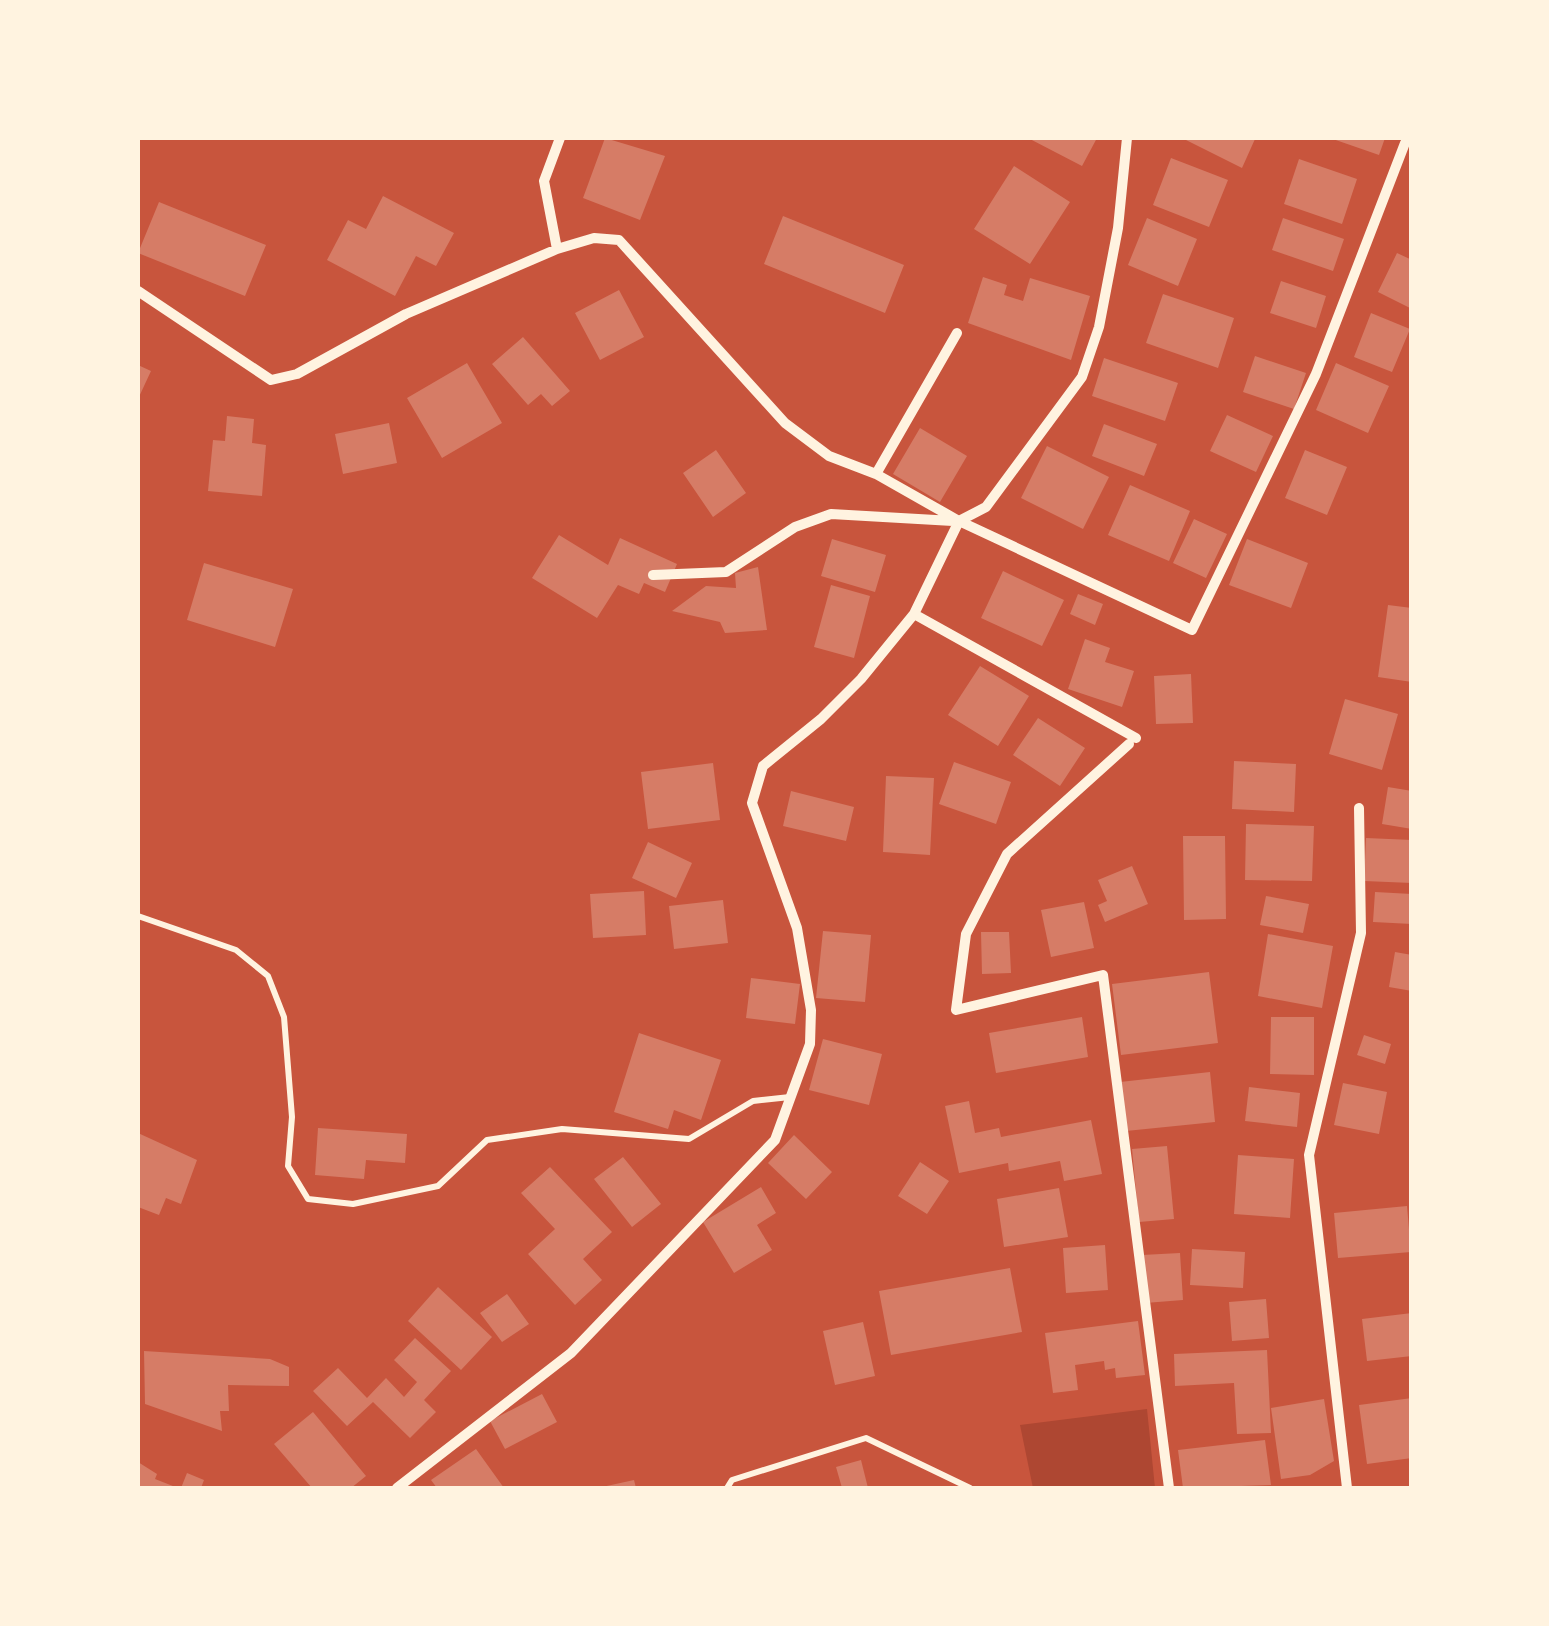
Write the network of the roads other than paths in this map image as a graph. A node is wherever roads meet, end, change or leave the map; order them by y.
1 (560, 138) edge
2 (1127, 138) edge
3 (1405, 143) dead end
4 (557, 249) junction
5 (138, 292) edge
6 (957, 333) dead end
7 (876, 474) junction
8 (959, 521) junction
9 (654, 575) dead end
10 (914, 614) junction
11 (1358, 808) dead end
12 (138, 916) edge
13 (792, 1097) junction
14 (397, 1488) edge
15 (727, 1488) edge
16 (970, 1488) edge
17 (1168, 1488) edge
18 (1347, 1488) edge

1 - 4 street
2 - 8 street
3 - 8 street
4 - 5 street
4 - 7 street
6 - 7 street
7 - 8 street
8 - 9 street
8 - 10 street
10 - 13 street
10 - 17 street
11 - 18 street
12 - 13 lane
13 - 14 street
15 - 16 lane

